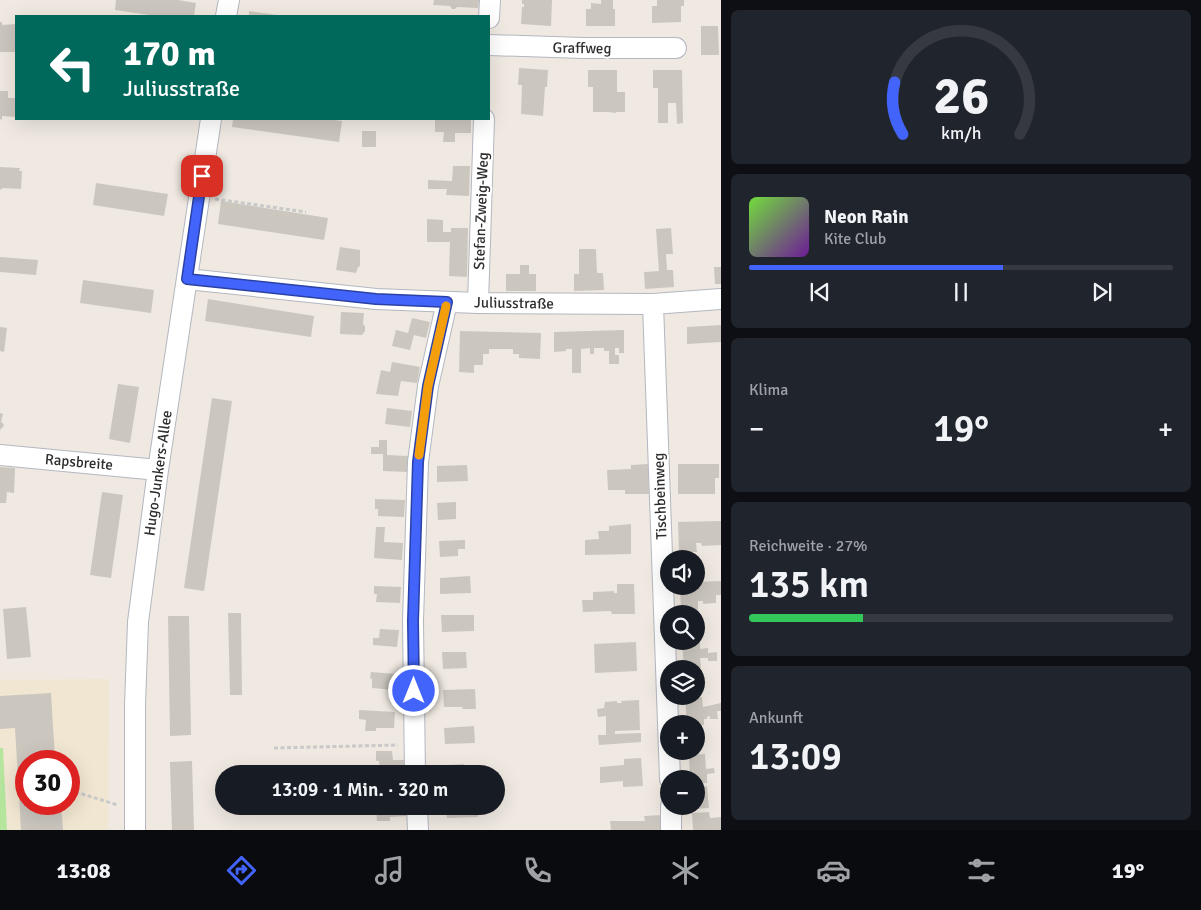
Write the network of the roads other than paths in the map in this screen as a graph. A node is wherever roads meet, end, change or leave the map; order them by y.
1 (229, 0) edge
2 (490, 0) edge
3 (226, 15) edge
4 (489, 15) edge
5 (490, 46) edge
6 (676, 48) dead end
7 (211, 120) edge
8 (484, 120) edge
9 (187, 279) junction
10 (721, 299) edge
11 (447, 302) junction
12 (478, 303) junction
13 (653, 304) junction
14 (0, 455) edge
15 (158, 470) junction
16 (415, 765) edge
17 (670, 770) edge
18 (417, 815) edge
19 (671, 815) edge
20 (135, 830) edge
21 (418, 830) edge
22 (672, 830) edge

1 - 3 street
2 - 4 street
5 - 6 street, Graffweg
7 - 9 street, Hugo-Junkers-Allee
8 - 12 street, Stefan-Zweig-Weg
9 - 11 street, Juliusstraße
9 - 15 street, Hugo-Junkers-Allee
10 - 13 street, Juliusstraße
11 - 12 street, Juliusstraße
11 - 16 street
12 - 13 street, Juliusstraße
13 - 17 street, Tischbeinweg
14 - 15 street, Rapsbreite
15 - 20 street, Hugo-Junkers-Allee
18 - 21 street
19 - 22 street

